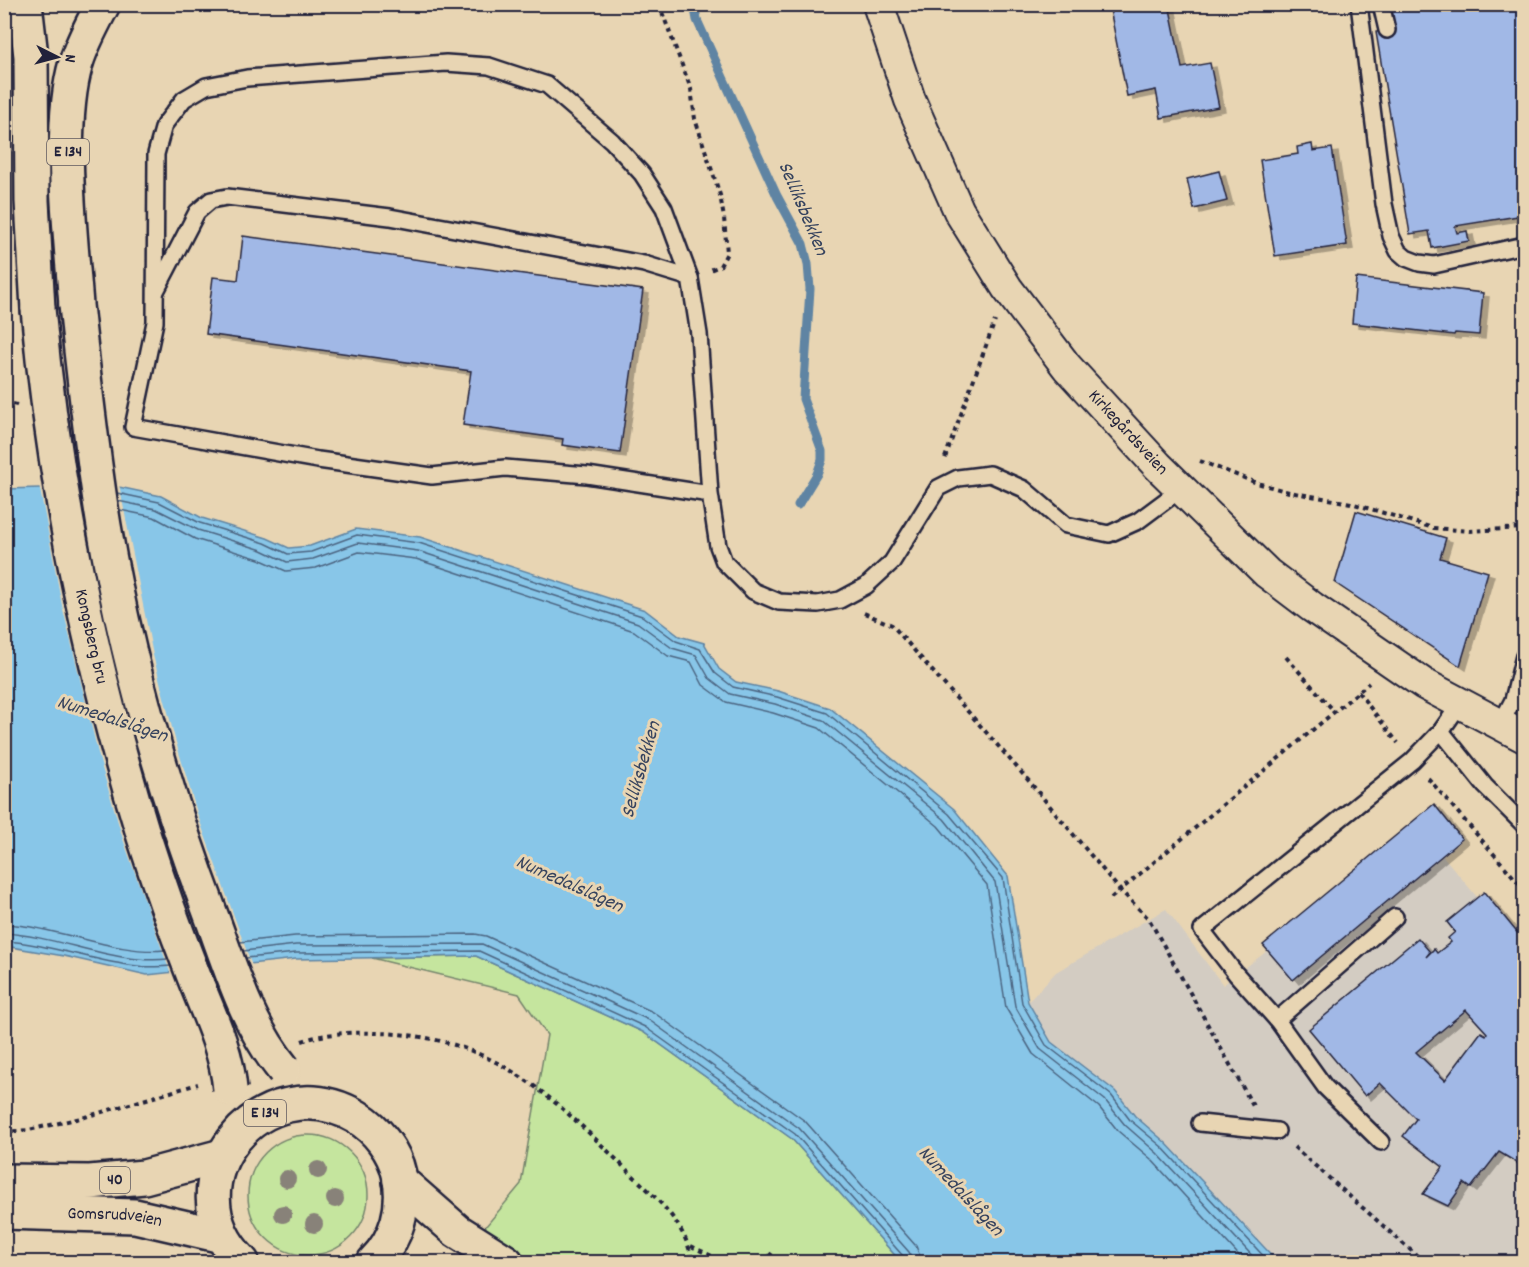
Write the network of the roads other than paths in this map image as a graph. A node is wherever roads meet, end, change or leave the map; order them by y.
1 (25, 4) edge
2 (103, 4) edge
3 (878, 4) edge
4 (1359, 4) edge
5 (1381, 4) edge
6 (1387, 30) dead end
7 (1524, 244) edge
8 (690, 278) junction
9 (156, 291) junction
10 (1181, 489) junction
11 (710, 494) junction
12 (1524, 656) edge
13 (1460, 704) junction
14 (1441, 731) junction
15 (1512, 731) edge
16 (1524, 825) edge
17 (1395, 917) dead end
18 (1277, 1020) junction
19 (321, 1103) junction
20 (1200, 1123) dead end
21 (1277, 1131) road end
22 (1381, 1142) dead end
23 (226, 1150) junction
24 (4, 1181) edge
25 (400, 1181) junction
26 (4, 1212) edge
27 (222, 1236) junction
28 (242, 1263) edge
29 (374, 1263) edge
30 (506, 1263) edge

1 - 23 main road, Kongsberg bru / E 134, bridge
2 - 19 main road, Kongsberg bru / E 134, bridge
3 - 10 street, Kirkegårdsveien
4 - 7 lane
5 - 6 lane
8 - 9 lane
8 - 9 lane
8 - 11 lane
9 - 11 lane
10 - 11 lane
10 - 13 street, Kirkegårdsveien
12 - 15 lane
13 - 14 lane
13 - 15 street, Kirkegårdsveien
14 - 16 lane
14 - 18 lane
17 - 18 lane
18 - 22 lane
19 - 23 main road, E 134
19 - 25 main road, E 134
20 - 21 lane
23 - 24 main road, Gomsrudveien / 40
23 - 27 main road, E 134
25 - 29 main road, E 134
25 - 30 main road
26 - 27 main road, Gomsrudveien / 40
27 - 28 main road, E 134

